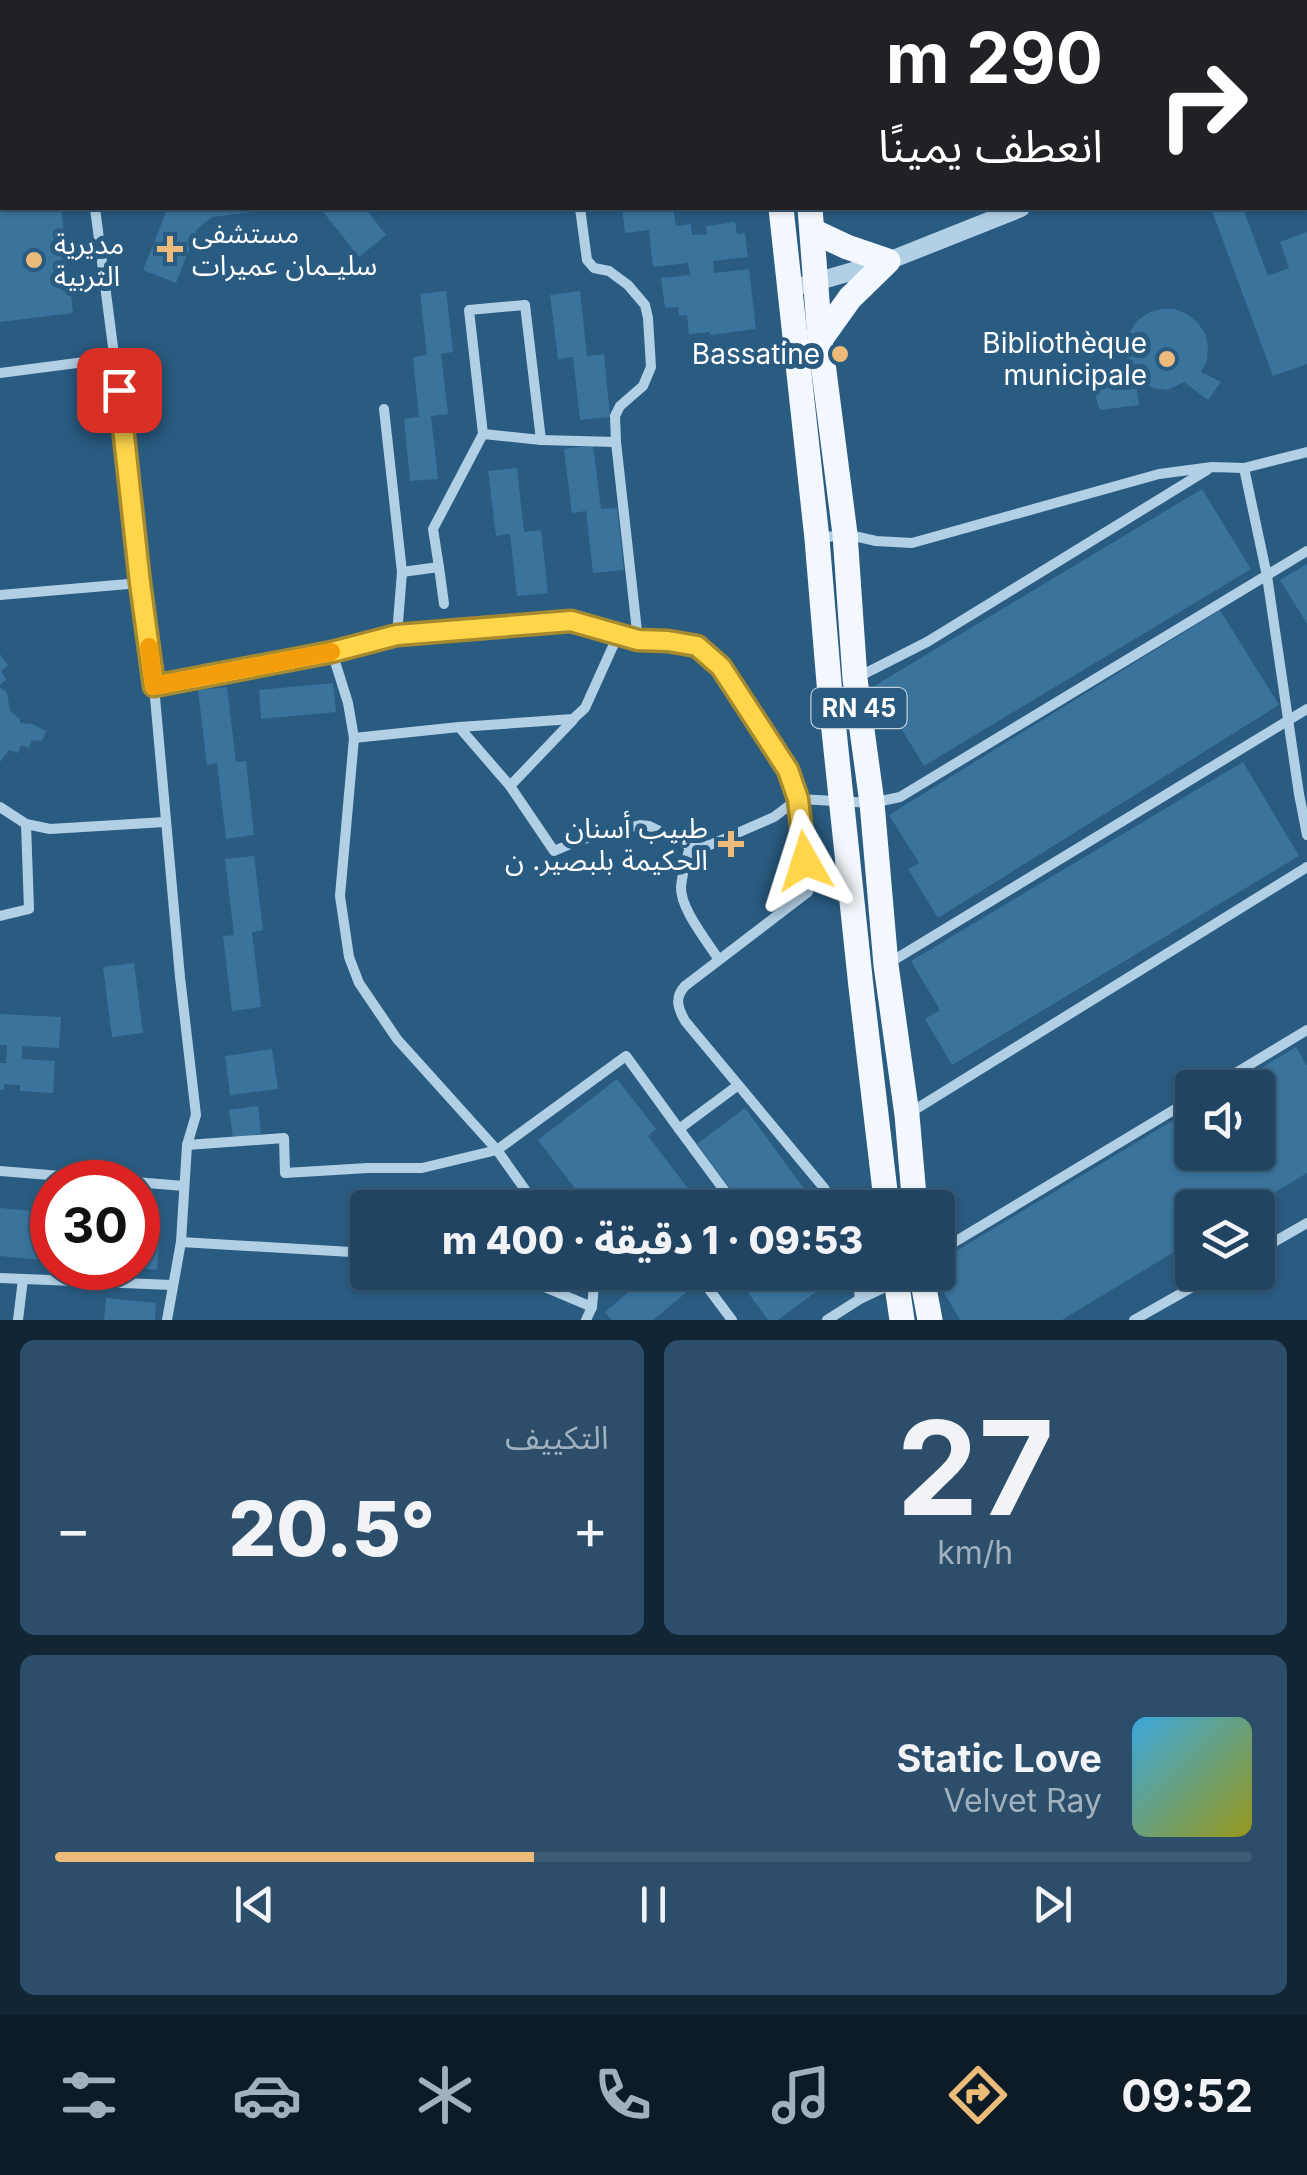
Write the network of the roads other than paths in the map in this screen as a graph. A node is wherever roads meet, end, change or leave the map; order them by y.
1 (94, 210) edge
2 (580, 210) edge
3 (780, 210) edge
4 (1016, 210) edge
5 (812, 219) edge
6 (888, 260) junction
7 (818, 282) junction
8 (789, 288) junction
9 (820, 340) junction
10 (115, 358) junction
11 (0, 373) edge
12 (384, 409) dead end
13 (483, 434) junction
14 (541, 440) junction
15 (616, 442) junction
16 (1307, 452) edge
17 (1212, 467) junction
18 (1244, 468) junction
19 (846, 534) junction
20 (817, 539) junction
21 (1307, 552) edge
22 (439, 567) junction
23 (402, 572) junction
24 (1267, 576) junction
25 (140, 583) junction
26 (0, 596) edge
27 (444, 604) dead end
28 (397, 635) junction
29 (618, 635) junction
30 (638, 640) junction
31 (332, 652) junction
32 (842, 681) junction
33 (154, 686) junction
34 (1307, 709) edge
35 (573, 719) junction
36 (1289, 720) junction
37 (459, 727) junction
38 (354, 738) junction
39 (510, 786) junction
40 (1303, 791) edge
41 (798, 799) junction
42 (842, 802) junction
43 (872, 803) junction
44 (0, 808) edge
45 (166, 822) junction
46 (26, 824) junction
47 (1307, 835) edge
48 (690, 846) junction
49 (1307, 867) edge
50 (0, 916) edge
51 (718, 960) junction
52 (886, 965) junction
53 (1307, 1030) edge
54 (1241, 1070) edge
55 (737, 1086) junction
56 (1175, 1109) edge
57 (907, 1115) junction
58 (679, 1129) junction
59 (187, 1145) junction
60 (497, 1150) junction
61 (0, 1171) edge
62 (184, 1186) junction
63 (525, 1190) edge
64 (724, 1190) edge
65 (825, 1190) edge
66 (885, 1190) edge
67 (913, 1190) edge
68 (1307, 1224) edge
69 (180, 1242) junction
70 (955, 1242) edge
71 (1275, 1242) edge
72 (350, 1252) edge
73 (0, 1278) edge
74 (22, 1279) junction
75 (172, 1285) junction
76 (553, 1290) edge
77 (594, 1290) edge
78 (710, 1290) edge
79 (859, 1290) edge
80 (875, 1290) edge
81 (898, 1290) edge
82 (925, 1290) edge
83 (1187, 1290) edge
84 (860, 1299) junction
85 (592, 1306) junction
86 (18, 1320) edge
87 (167, 1320) edge
88 (586, 1320) edge
89 (732, 1320) edge
90 (827, 1320) edge
91 (902, 1320) edge
92 (930, 1320) edge
93 (1134, 1320) edge

1 - 10 street
2 - 15 street
3 - 8 main road, RN 45
4 - 6 street
5 - 6 main road
5 - 7 main road, RN 45
6 - 7 street
6 - 9 main road
7 - 8 street
7 - 9 main road, RN 45
8 - 20 main road, RN 45
9 - 19 main road, RN 45
10 - 11 street
10 - 25 street
12 - 23 street
13 - 14 street
13 - 14 street
13 - 22 street
14 - 15 street
15 - 30 street
16 - 18 street
17 - 18 street
17 - 19 street
17 - 32 street
18 - 24 street
19 - 20 street
19 - 32 main road, RN 45
20 - 32 main road, RN 45
21 - 24 street
22 - 23 street
22 - 27 street
23 - 28 street
24 - 36 street
24 - 43 street
25 - 26 street
25 - 33 street
28 - 29 street
28 - 31 street
29 - 30 street
29 - 35 street
30 - 41 street
31 - 33 street
31 - 38 street
32 - 42 main road, RN 45
32 - 43 main road, RN 45
33 - 45 street
34 - 36 street
35 - 37 street
35 - 39 street
36 - 40 street
36 - 52 street
37 - 38 street
37 - 39 street
38 - 60 street
39 - 48 street
40 - 47 street
41 - 42 street
41 - 48 street
41 - 51 street
42 - 43 street
42 - 66 main road, RN 45
43 - 52 main road, RN 45
44 - 46 street
45 - 46 street
45 - 59 street
46 - 50 street
48 - 51 street
49 - 57 street
51 - 55 street
52 - 57 main road, RN 45
53 - 54 street
55 - 58 street
55 - 65 street
56 - 70 street
57 - 67 main road, RN 45
58 - 60 street
58 - 64 street
59 - 60 street
59 - 62 street
60 - 63 street
61 - 62 street
62 - 69 street
68 - 71 street
69 - 72 street
69 - 75 street
73 - 74 street
74 - 75 street
74 - 86 street
75 - 87 street
76 - 85 street
77 - 85 street
78 - 89 street
79 - 84 street
80 - 84 street
81 - 91 main road
82 - 92 main road
83 - 93 street
84 - 90 street
85 - 88 street

